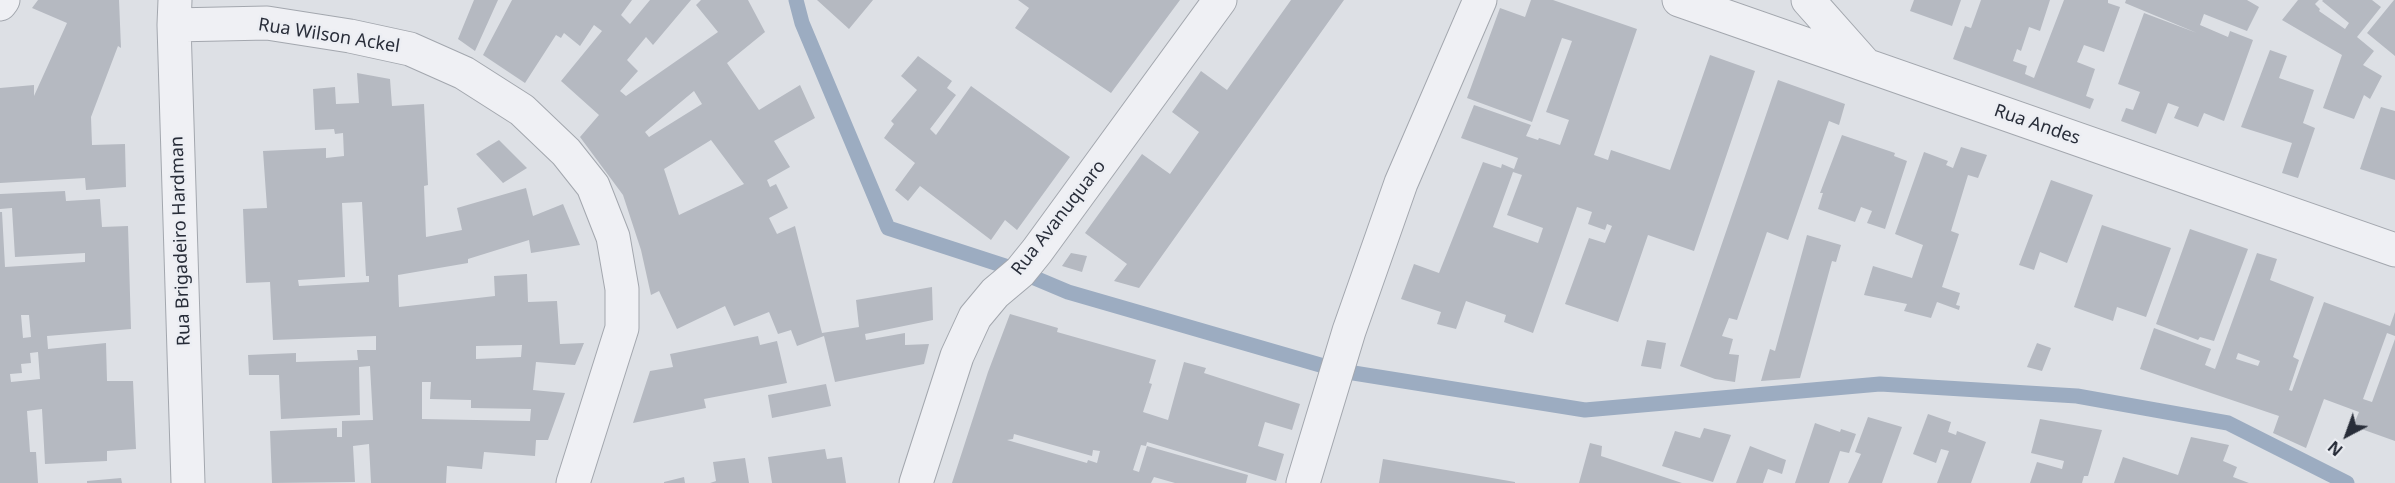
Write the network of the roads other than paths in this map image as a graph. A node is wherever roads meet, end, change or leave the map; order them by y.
1 (3, 0) edge
2 (1220, 0) edge
3 (1480, 0) edge
4 (1679, 0) edge
5 (1808, 0) edge
6 (0, 4) edge
7 (174, 13) edge
8 (1864, 64) junction
9 (2395, 250) edge
10 (188, 483) edge
11 (573, 483) edge
12 (916, 483) edge
13 (1303, 483) edge

1 - 6 street
2 - 12 street, Rua Avanuquaro
3 - 13 street
4 - 8 street, Rua Andes
5 - 8 street
7 - 10 street, Rua Brigadeiro Hardman
7 - 11 street, Rua Wilson Ackel
8 - 9 street, Rua Andes

